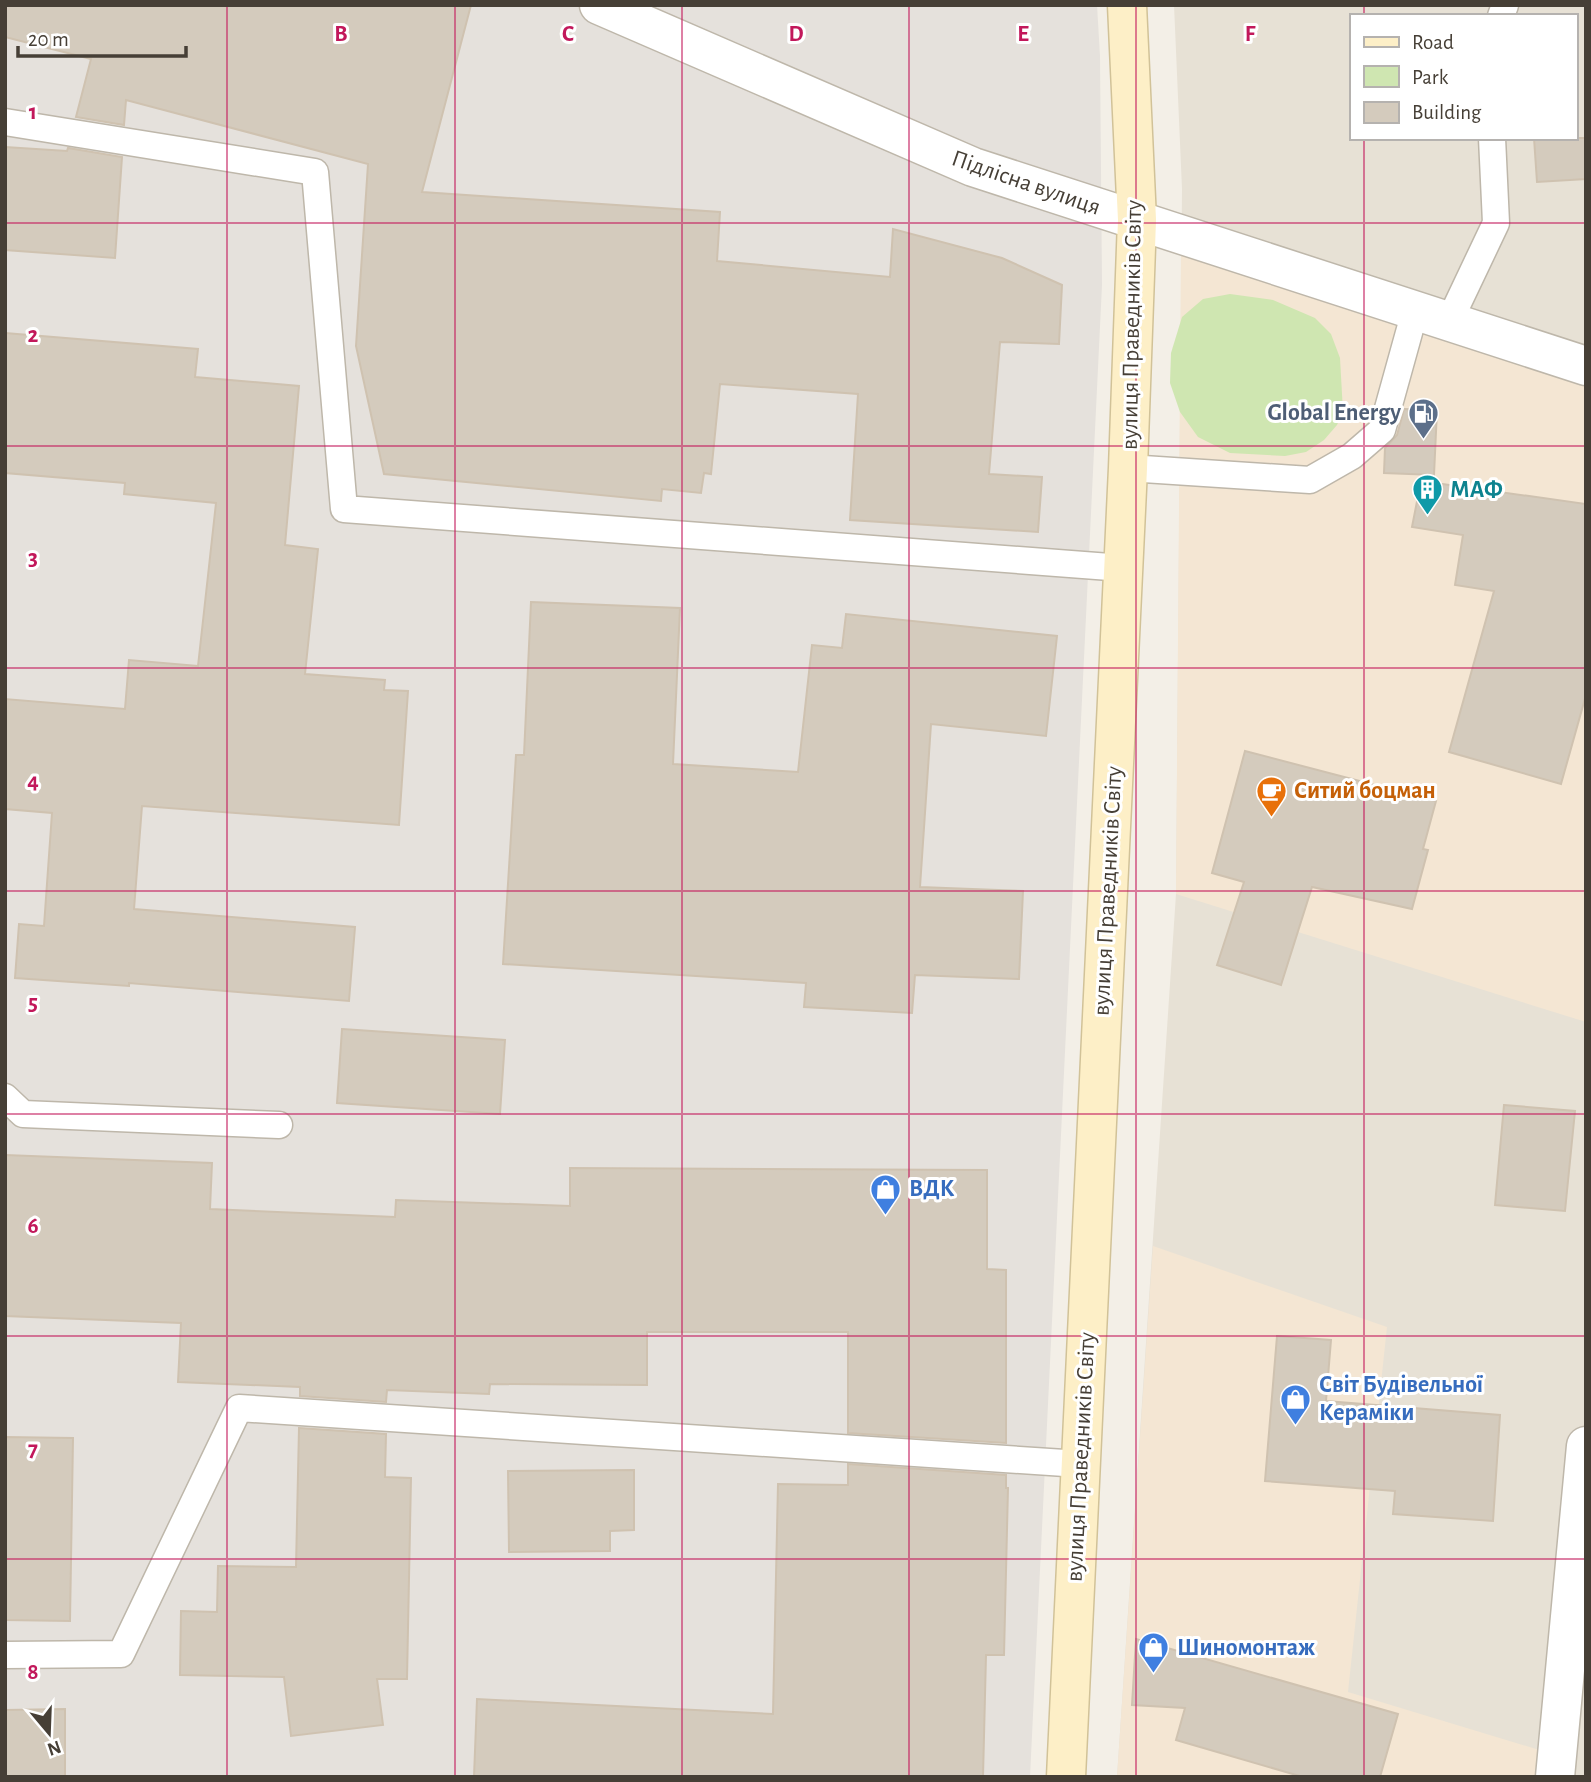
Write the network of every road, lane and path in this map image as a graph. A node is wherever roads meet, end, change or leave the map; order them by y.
1 (599, 5) edge
2 (1127, 5) edge
3 (5, 122) edge
4 (1492, 140) edge
5 (1137, 220) junction
6 (1432, 317) junction
7 (1586, 366) edge
8 (1128, 468) junction
9 (1124, 568) junction
10 (5, 1097) edge
11 (279, 1125) dead end
12 (1586, 1446) edge
13 (1080, 1464) junction
14 (5, 1655) edge
15 (1066, 1777) edge
16 (1555, 1777) edge

1 - 5 street, Підлісна вулиця
2 - 5 main road, вулиця Праведників Світу
3 - 9 lane
4 - 6 lane
5 - 6 street, Підлісна вулиця
5 - 8 main road, вулиця Праведників Світу
6 - 7 street, Підлісна вулиця
6 - 8 lane
8 - 9 main road, вулиця Праведників Світу
9 - 13 main road, вулиця Праведників Світу
10 - 11 lane
12 - 16 street
13 - 14 lane
13 - 15 main road, вулиця Праведників Світу

